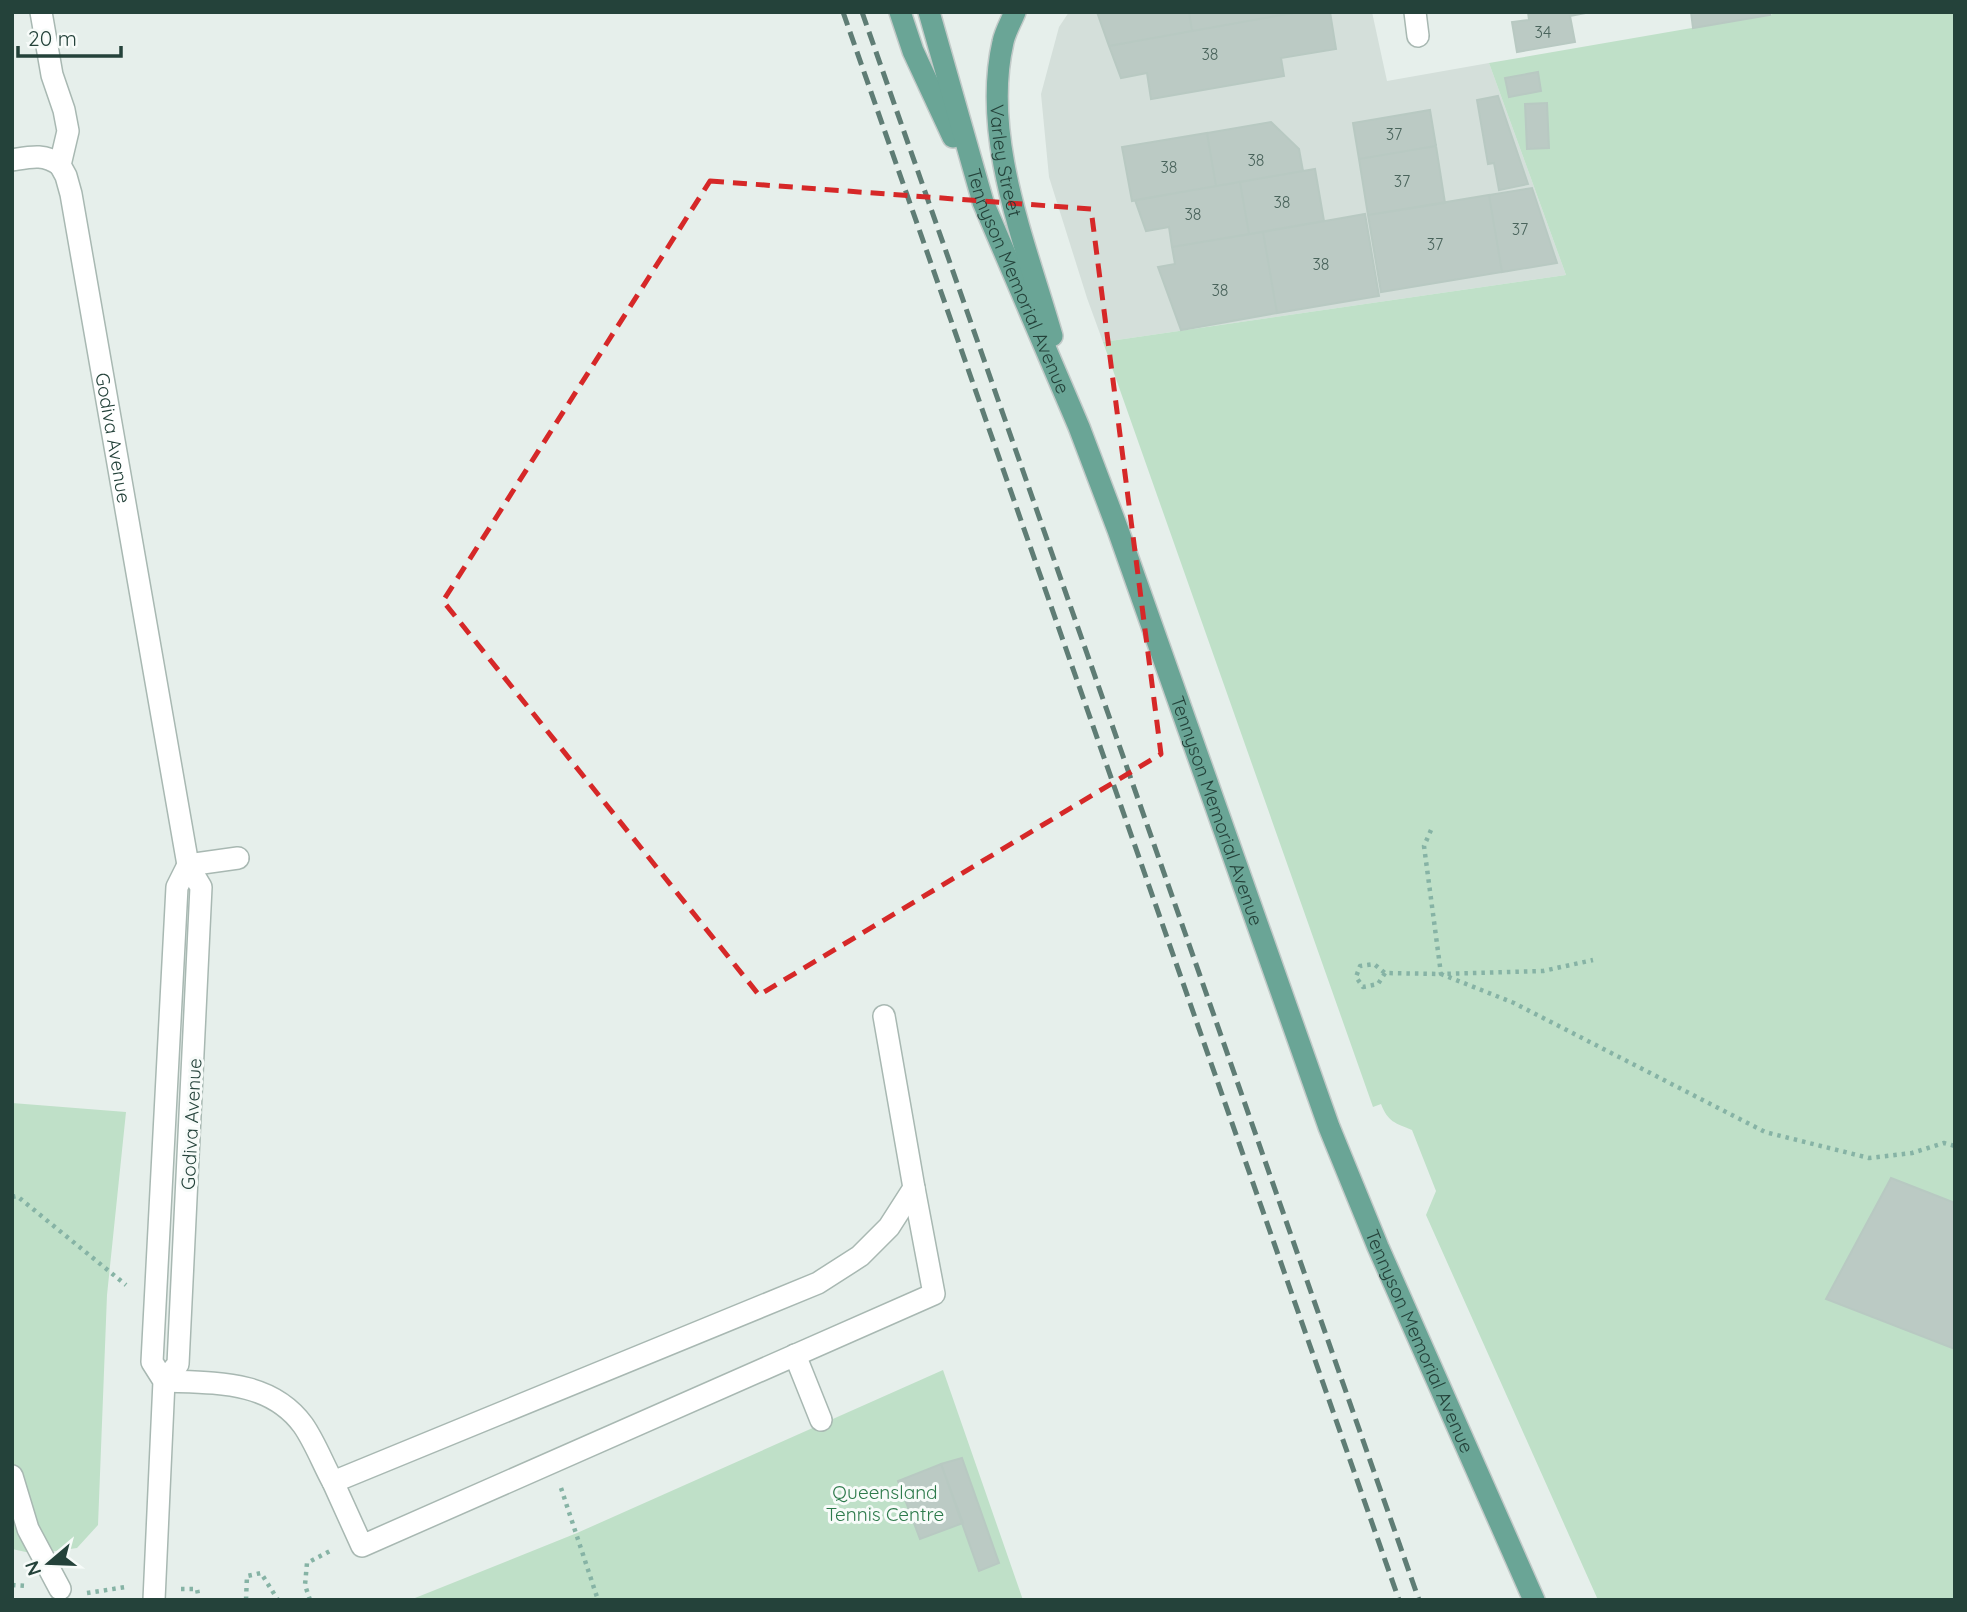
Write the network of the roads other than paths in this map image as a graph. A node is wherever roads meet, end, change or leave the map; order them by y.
1 (41, 12) edge
2 (900, 12) edge
3 (929, 12) edge
4 (1015, 12) edge
5 (1415, 12) edge
6 (1418, 36) dead end
7 (12, 160) edge
8 (60, 165) junction
9 (983, 202) junction
10 (1079, 427) junction
11 (239, 858) dead end
12 (188, 865) junction
13 (884, 1016) dead end
14 (914, 1188) junction
15 (795, 1355) junction
16 (164, 1381) junction
17 (821, 1420) dead end
18 (12, 1476) edge
19 (333, 1482) junction
20 (60, 1589) dead end
21 (154, 1600) edge
22 (1534, 1600) edge

1 - 8 street
2 - 9 main road
3 - 9 main road, Tennyson Memorial Avenue
4 - 10 main road, Varley Street
5 - 6 street
7 - 8 street
8 - 12 street, Godiva Avenue
9 - 10 main road, Tennyson Memorial Avenue
10 - 22 main road, Tennyson Memorial Avenue
11 - 12 street
12 - 16 street, Godiva Avenue
13 - 14 street
14 - 15 street
14 - 19 street
15 - 17 street
15 - 19 street
16 - 19 street
16 - 21 street, Godiva Avenue
18 - 20 street

